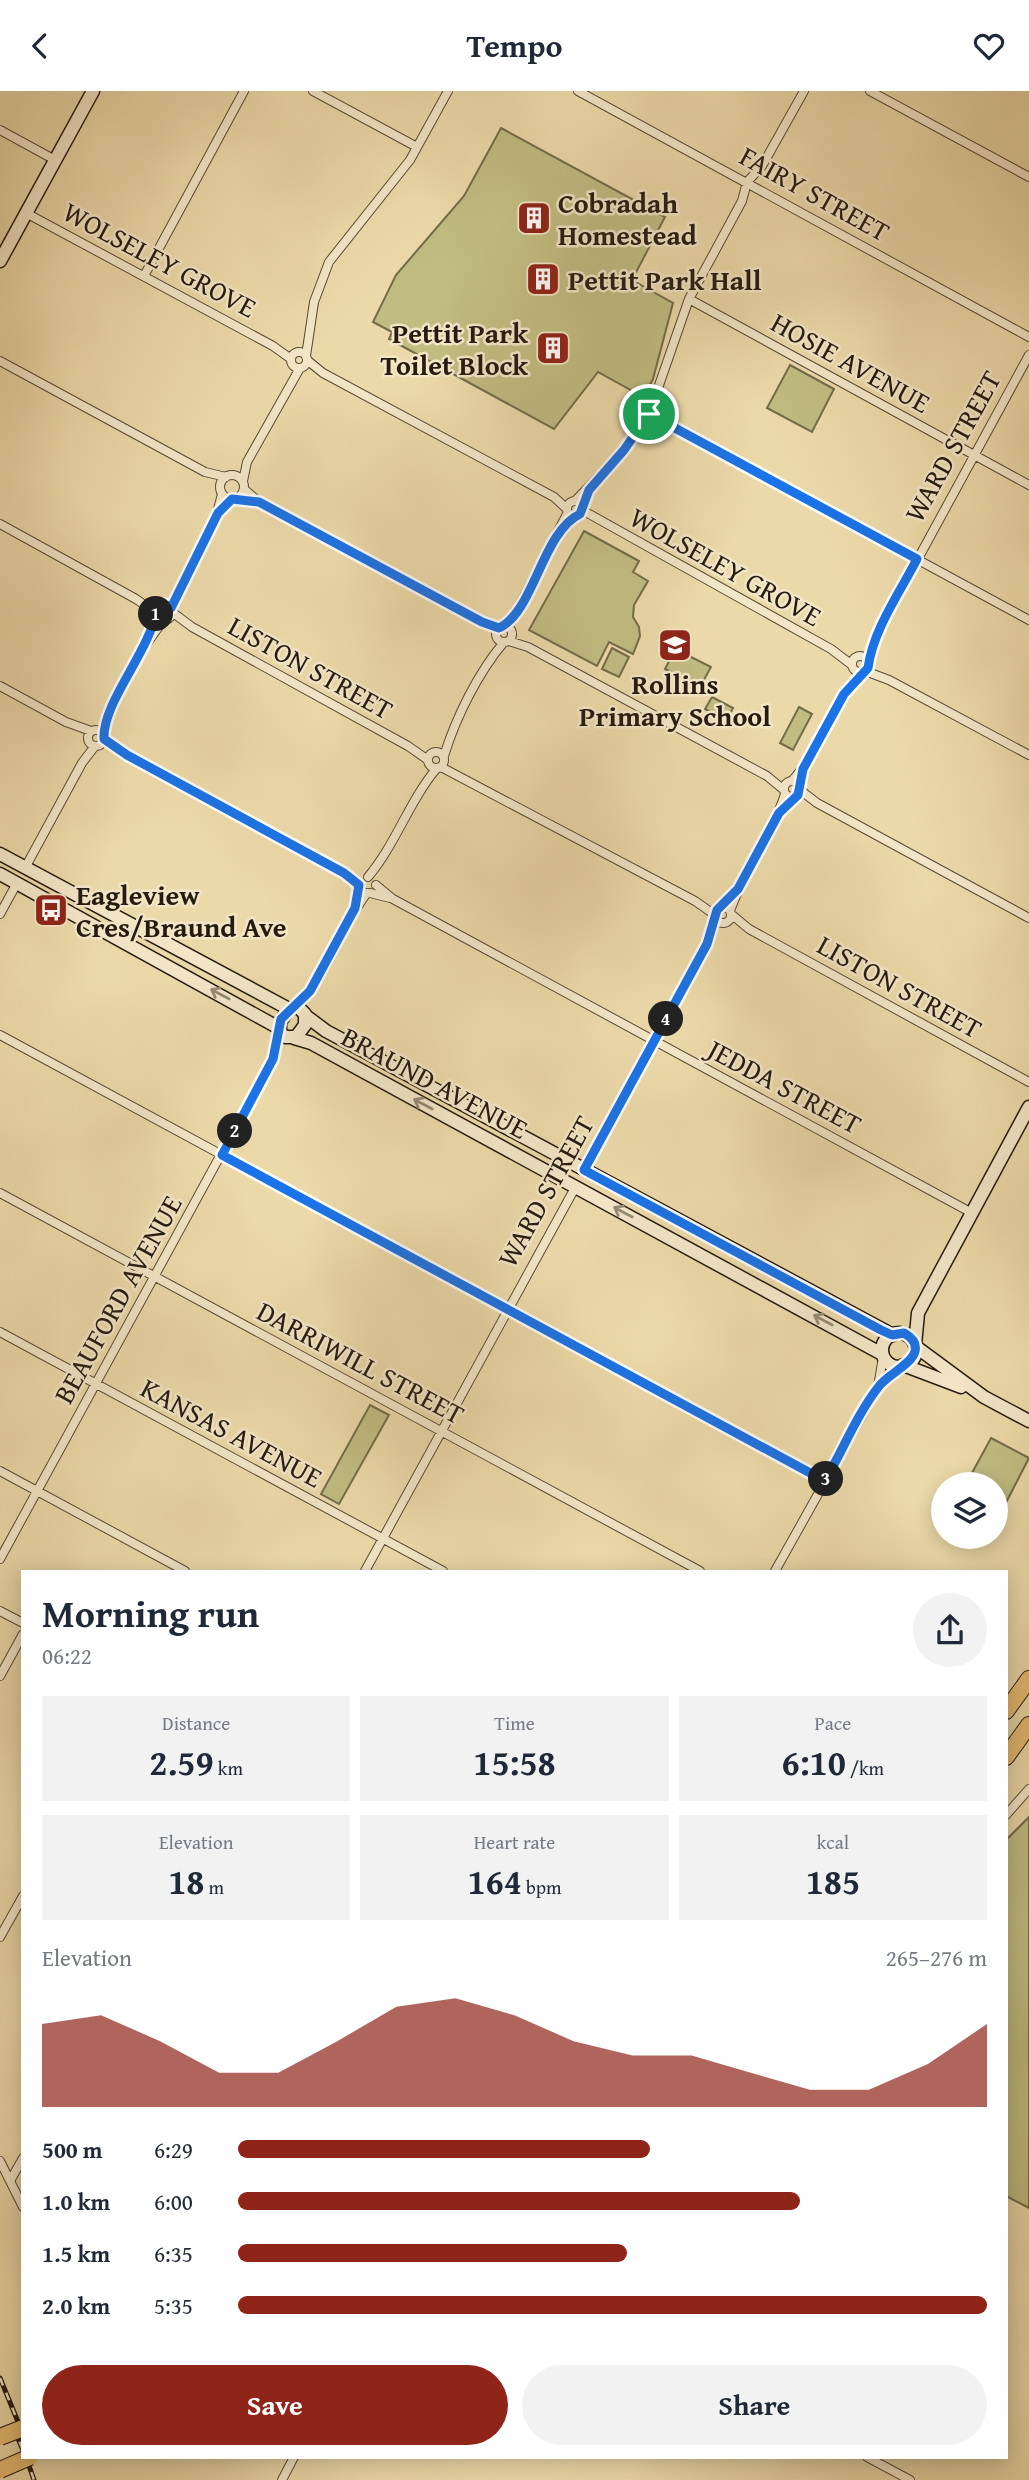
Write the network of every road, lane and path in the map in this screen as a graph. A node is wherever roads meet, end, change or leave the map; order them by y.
1 (93, 91) edge
2 (244, 91) edge
3 (313, 91) edge
4 (448, 91) edge
5 (578, 91) edge
6 (804, 91) edge
7 (870, 91) edge
8 (0, 130) edge
9 (417, 147) junction
10 (55, 160) junction
11 (1029, 177) edge
12 (747, 182) junction
13 (26, 213) junction
14 (0, 261) edge
15 (144, 276) junction
16 (689, 299) junction
17 (1029, 337) edge
18 (1029, 355) edge
19 (299, 360) junction
20 (0, 361) edge
21 (649, 414) junction
22 (974, 455) junction
23 (247, 462) junction
24 (205, 472) junction
25 (230, 476) junction
26 (244, 485) junction
27 (1029, 485) edge
28 (221, 491) junction
29 (235, 499) junction
30 (259, 502) junction
31 (575, 509) junction
32 (218, 513) junction
33 (0, 524) edge
34 (917, 559) junction
35 (164, 612) junction
36 (1029, 620) edge
37 (504, 634) junction
38 (860, 664) junction
39 (0, 686) edge
40 (95, 738) junction
41 (1029, 755) edge
42 (436, 760) junction
43 (792, 790) junction
44 (0, 854) edge
45 (25, 868) junction
46 (0, 874) edge
47 (17, 883) junction
48 (367, 885) junction
49 (0, 914) edge
50 (723, 915) junction
51 (1029, 918) edge
52 (310, 991) junction
53 (290, 1008) junction
54 (306, 1016) junction
55 (279, 1029) junction
56 (0, 1035) edge
57 (293, 1038) junction
58 (654, 1041) junction
59 (273, 1059) junction
60 (1029, 1082) edge
61 (1029, 1107) edge
62 (222, 1155) junction
63 (584, 1170) junction
64 (576, 1186) junction
65 (0, 1193) edge
66 (972, 1213) junction
67 (155, 1276) junction
68 (508, 1310) junction
69 (918, 1313) junction
70 (0, 1332) edge
71 (894, 1334) junction
72 (915, 1345) junction
73 (883, 1355) junction
74 (902, 1366) junction
75 (96, 1384) junction
76 (878, 1387) junction
77 (984, 1397) junction
78 (1029, 1421) edge
79 (442, 1431) junction
80 (0, 1472) edge
81 (825, 1481) junction
82 (38, 1492) junction
83 (383, 1539) junction
84 (0, 1559) edge
85 (183, 1570) edge
86 (366, 1570) edge
87 (441, 1570) edge
88 (698, 1570) edge
89 (776, 1570) edge
90 (0, 1611) edge
91 (21, 1622) edge
92 (21, 1638) edge
93 (0, 1676) edge
94 (1029, 1679) edge
95 (1008, 1708) edge
96 (1029, 1725) edge
97 (1008, 1754) edge
98 (1029, 1789) edge
99 (1008, 1813) edge
100 (21, 1900) edge
101 (0, 1937) edge
102 (0, 2161) edge
103 (21, 2162) edge
104 (10, 2181) junction
105 (21, 2203) edge
106 (21, 2429) edge
107 (0, 2437) edge
108 (25, 2459) edge
109 (293, 2459) edge
110 (871, 2459) edge
111 (0, 2470) edge
112 (282, 2480) edge
113 (910, 2480) edge

1 - 10 street
2 - 15 street
3 - 9 street
4 - 9 street
5 - 12 street, FAIRY STREET
6 - 12 street
7 - 11 street
8 - 10 street
9 - 19 street
10 - 13 street
12 - 16 street
12 - 17 street, FAIRY STREET
13 - 14 street
13 - 15 street, WOLSELEY GROVE
15 - 19 street, WOLSELEY GROVE
16 - 21 street
16 - 22 street, HOSIE AVENUE
18 - 22 street, WARD STREET
19 - 23 street
19 - 31 street, WOLSELEY GROVE
20 - 24 street
21 - 31 street
21 - 34 street
22 - 27 street, HOSIE AVENUE
22 - 34 street, WARD STREET
23 - 25 street
23 - 26 street
24 - 25 street
24 - 28 street
25 - 26 street
25 - 28 street
26 - 29 street
26 - 30 street
28 - 29 street
28 - 32 street
29 - 30 street
29 - 32 street
30 - 37 street
31 - 37 street
31 - 38 street, WOLSELEY GROVE
32 - 35 street
33 - 35 street, LISTON STREET
34 - 36 street
34 - 38 street, WARD STREET
35 - 40 street
35 - 42 street, LISTON STREET
37 - 42 street
37 - 43 street
38 - 41 street, WOLSELEY GROVE
38 - 43 street, WARD STREET
39 - 40 street, JEDDA STREET
40 - 45 street
40 - 48 street, JEDDA STREET
42 - 48 street
42 - 50 street, LISTON STREET
43 - 50 street, WARD STREET
43 - 51 street
44 - 45 street
45 - 47 street
45 - 53 street
46 - 47 street
47 - 49 street
55 -> 47 street
48 - 52 street
48 - 58 street, JEDDA STREET
50 - 58 street, WARD STREET
50 - 60 street, LISTON STREET
52 - 53 street
52 - 54 street
53 - 54 street
53 - 55 street
54 - 57 street
54 - 63 street, BRAUND AVENUE
55 - 57 street
55 - 59 street, BEAUFORD AVENUE
56 - 62 street
57 - 59 street, BEAUFORD AVENUE
64 -> 57 street, BRAUND AVENUE
58 - 63 street, WARD STREET
58 - 66 street, JEDDA STREET
59 - 62 street, BEAUFORD AVENUE
61 - 66 street
62 - 67 street, BEAUFORD AVENUE
62 - 68 street
63 - 64 street, WARD STREET
63 - 71 street, BRAUND AVENUE
64 - 68 street, WARD STREET
73 -> 64 street, BRAUND AVENUE
65 - 67 street, DARRIWILL STREET
66 - 69 street
67 - 75 street, BEAUFORD AVENUE
67 - 79 street, DARRIWILL STREET
68 - 79 street, WARD STREET
68 - 81 street
69 - 71 street
69 - 72 street
70 - 75 street, KANSAS AVENUE
71 - 72 street
71 - 73 street
72 - 74 street
72 - 77 street
73 - 74 street
73 - 76 street
74 - 76 street
74 - 77 street
75 - 82 street, BEAUFORD AVENUE
75 - 83 street, KANSAS AVENUE
76 - 81 street
77 - 78 street
79 - 83 street, WARD STREET
79 - 88 street, DARRIWILL STREET
80 - 82 street
81 - 89 street
82 - 84 street, BEAUFORD AVENUE
82 - 85 street
83 - 86 street, WARD STREET
83 - 87 street, KANSAS AVENUE
90 - 91 street
92 - 93 street
94 - 95 highway
96 - 97 highway
98 - 99 street
100 - 101 street
102 - 104 street
103 - 104 street
104 - 105 street
106 - 107 highway, bridge
108 - 111 highway, bridge
109 - 112 street
110 - 113 street

